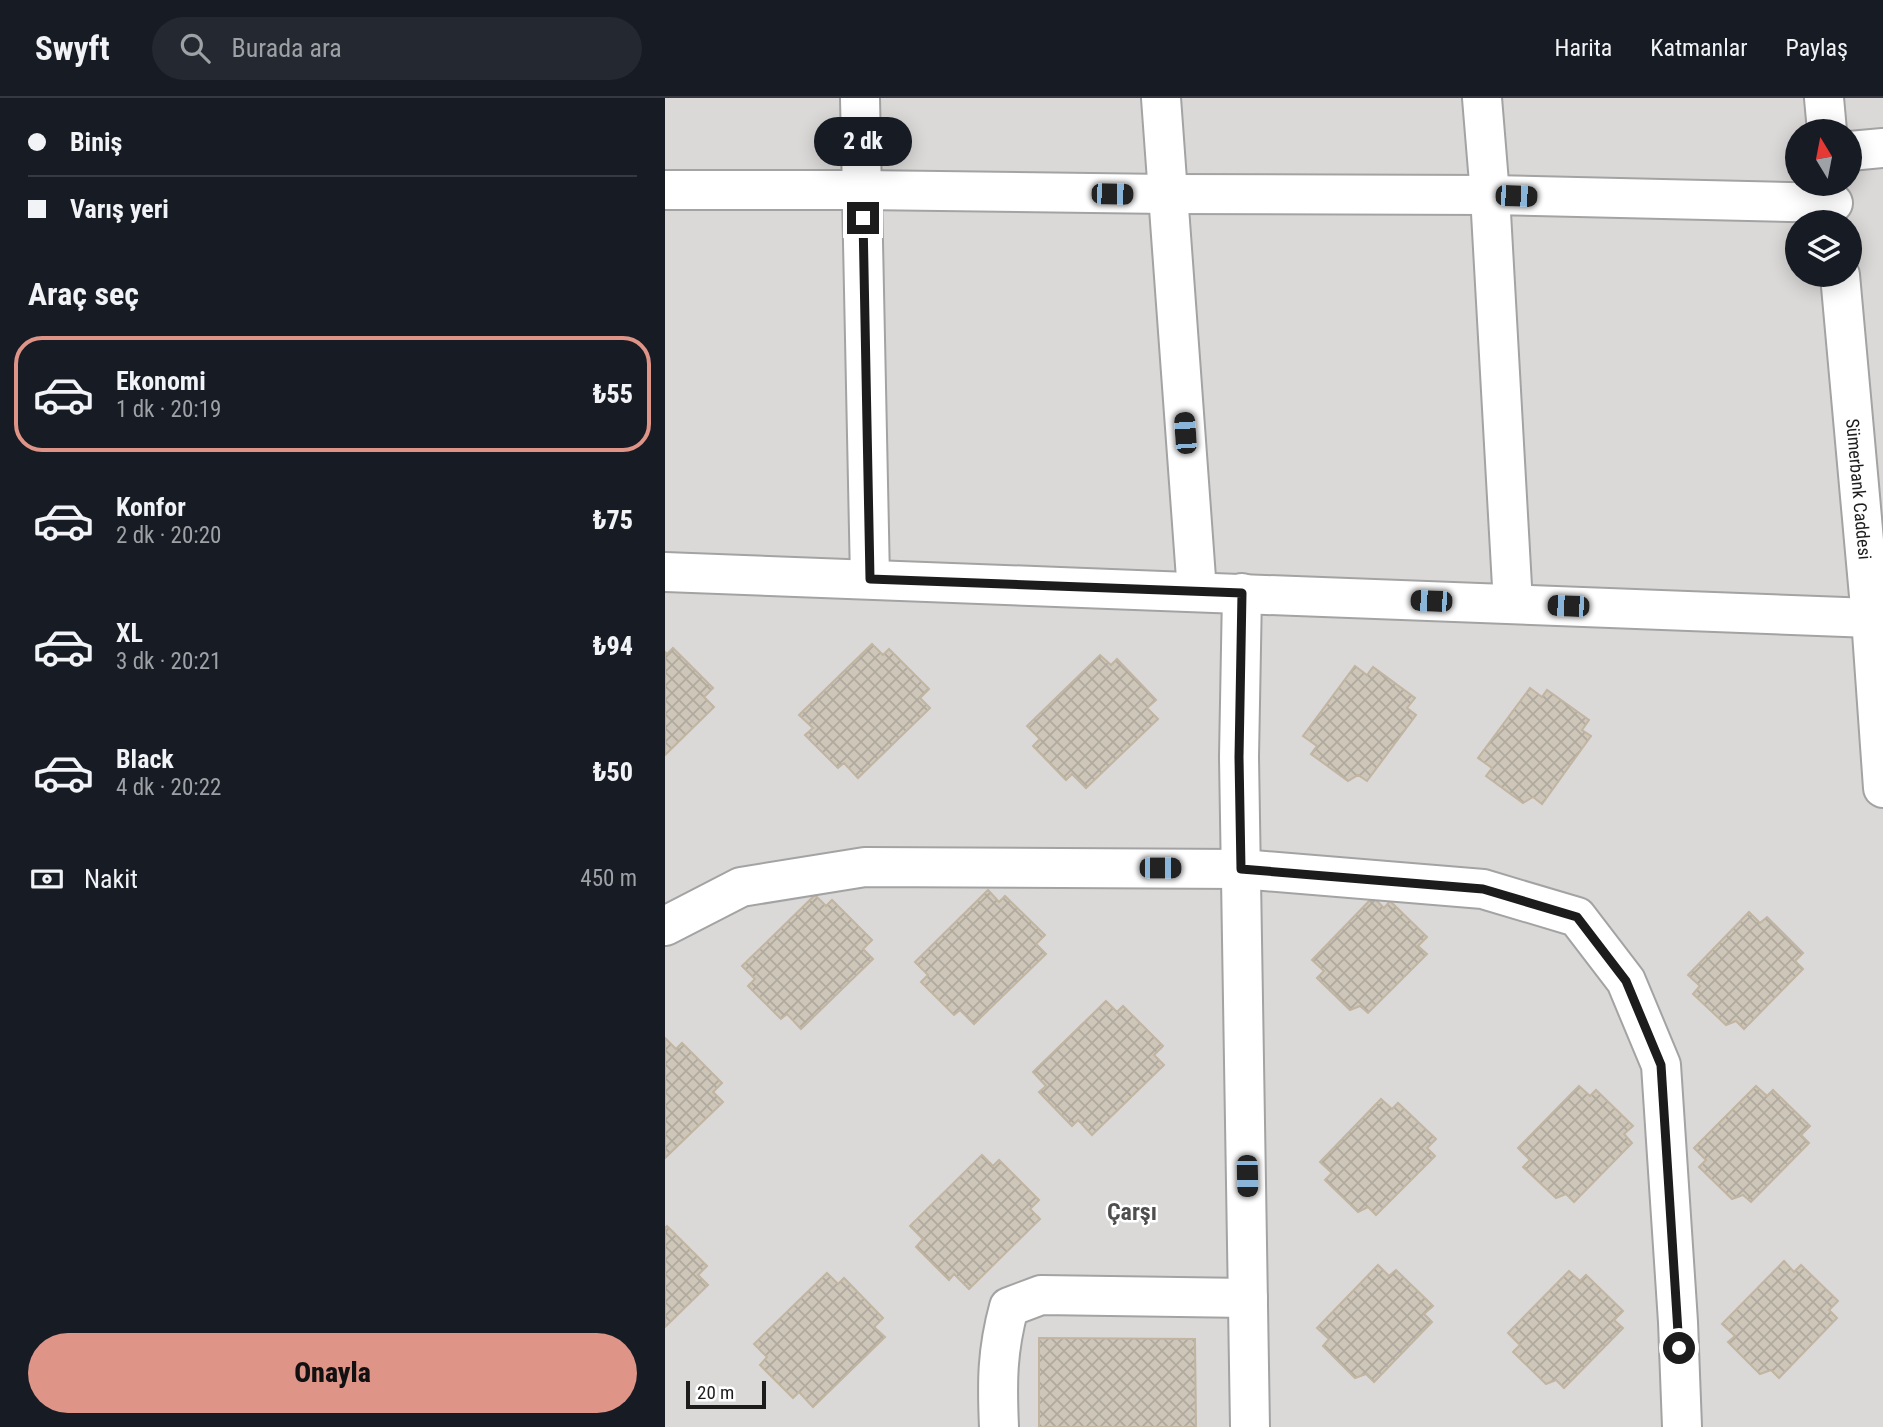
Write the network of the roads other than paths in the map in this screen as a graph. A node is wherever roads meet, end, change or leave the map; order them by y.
1 (860, 98) edge
2 (1161, 98) edge
3 (1482, 98) edge
4 (1824, 98) edge
5 (1826, 119) edge
6 (1883, 148) edge
7 (1862, 150) edge
8 (665, 190) edge
9 (862, 190) junction
10 (1167, 194) junction
11 (1490, 195) junction
12 (1833, 203) edge
13 (1841, 287) edge
14 (665, 572) edge
15 (870, 579) junction
16 (1196, 592) junction
17 (1242, 593) junction
18 (1513, 604) junction
19 (1877, 617) edge
20 (1883, 788) edge
21 (1241, 869) junction
22 (665, 926) edge
23 (1248, 1298) junction
24 (999, 1427) edge
25 (1250, 1427) edge
26 (1682, 1427) edge

1 - 9 street
2 - 10 street
3 - 11 street
4 - 5 street
6 - 7 street
8 - 9 street
9 - 10 street
9 - 15 street
10 - 11 street
10 - 16 street
11 - 12 street
11 - 18 street
13 - 19 street, Sümerbank Caddesi
14 - 15 street
15 - 16 street
16 - 17 street
17 - 18 street
17 - 21 street
18 - 19 street
19 - 20 street, Sümerbank Caddesi
21 - 22 street
21 - 23 street
21 - 26 street
23 - 24 street
23 - 25 street

